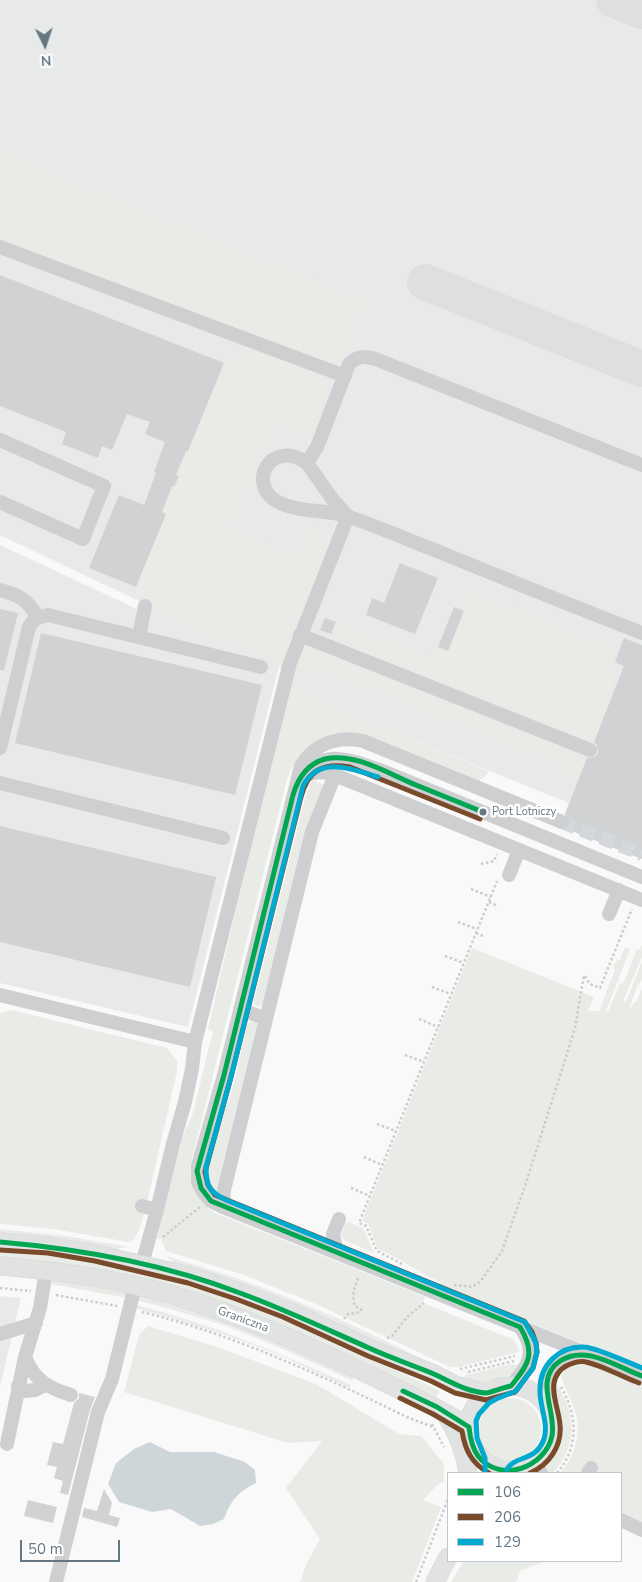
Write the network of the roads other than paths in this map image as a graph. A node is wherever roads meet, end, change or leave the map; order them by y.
1 (0, 247) edge
2 (345, 376) junction
3 (0, 440) edge
4 (306, 464) junction
5 (642, 466) edge
6 (0, 502) edge
7 (348, 516) junction
8 (0, 590) edge
9 (145, 606) dead end
10 (38, 617) junction
11 (642, 634) edge
12 (300, 635) junction
13 (139, 637) junction
14 (261, 667) dead end
15 (0, 748) edge
16 (590, 750) dead end
17 (335, 774) junction
18 (298, 779) junction
19 (0, 783) edge
20 (562, 822) tunnel mouth
21 (222, 838) dead end
22 (518, 850) junction
23 (642, 877) edge
24 (503, 878) road end
25 (619, 890) junction
26 (637, 903) edge
27 (609, 914) dead end
28 (0, 996) edge
29 (240, 1009) junction
30 (266, 1018) junction
31 (196, 1042) junction
32 (142, 1206) dead end
33 (223, 1207) junction
34 (157, 1210) junction
35 (339, 1219) dead end
36 (0, 1242) edge
37 (337, 1253) junction
38 (142, 1264) junction
39 (0, 1266) edge
40 (46, 1271) junction
41 (135, 1286) junction
42 (36, 1323) junction
43 (520, 1327) junction
44 (0, 1334) edge
45 (585, 1354) junction
46 (25, 1357) junction
47 (642, 1376) edge
48 (45, 1385) junction
49 (18, 1386) junction
50 (511, 1386) junction
51 (487, 1393) junction
52 (71, 1395) dead end
53 (548, 1410) junction
54 (437, 1416) junction
55 (469, 1427) junction
56 (7, 1444) dead end
57 (478, 1465) edge
58 (538, 1468) edge
59 (468, 1472) edge
60 (514, 1472) edge
61 (622, 1520) edge
62 (642, 1530) edge
63 (447, 1559) edge
64 (56, 1582) edge
65 (435, 1582) edge

1 - 2 lane
2 - 4 lane
2 - 5 lane
3 - 6 lane
4 - 7 lane
4 - 7 lane
7 - 11 lane
7 - 12 lane
8 - 10 lane
9 - 13 lane
10 - 13 lane
10 - 15 lane
12 - 16 lane
12 - 31 lane
13 - 14 lane
17 - 18 lane
17 - 22 lane
17 - 30 lane
18 - 20 lane
18 - 23 lane
18 - 29 lane
19 - 21 lane
22 - 24 lane
22 - 25 lane
25 - 26 lane
25 - 27 lane
28 - 31 lane
29 - 30 lane
29 - 33 lane
30 - 33 lane
31 - 34 lane
32 - 34 lane
33 - 37 lane
34 - 38 lane
35 - 37 lane
36 - 38 main road, Graniczna
37 - 43 lane
38 - 51 main road, Graniczna
39 - 40 main road, Graniczna
40 - 41 main road, Graniczna
40 - 42 lane
41 - 54 main road, Graniczna
41 - 64 lane
42 - 44 lane
42 - 46 lane
43 - 45 lane
43 - 50 lane
45 - 47 lane
45 - 53 lane
46 - 48 lane
46 - 49 lane
48 - 49 lane
48 - 52 lane
49 - 56 lane
50 - 51 main road
50 - 53 main road
51 - 55 main road
53 - 58 main road
54 - 55 main road, Graniczna
54 - 59 main road
55 - 57 main road
57 - 60 main road
58 - 60 main road
61 - 62 lane
63 - 65 main road

